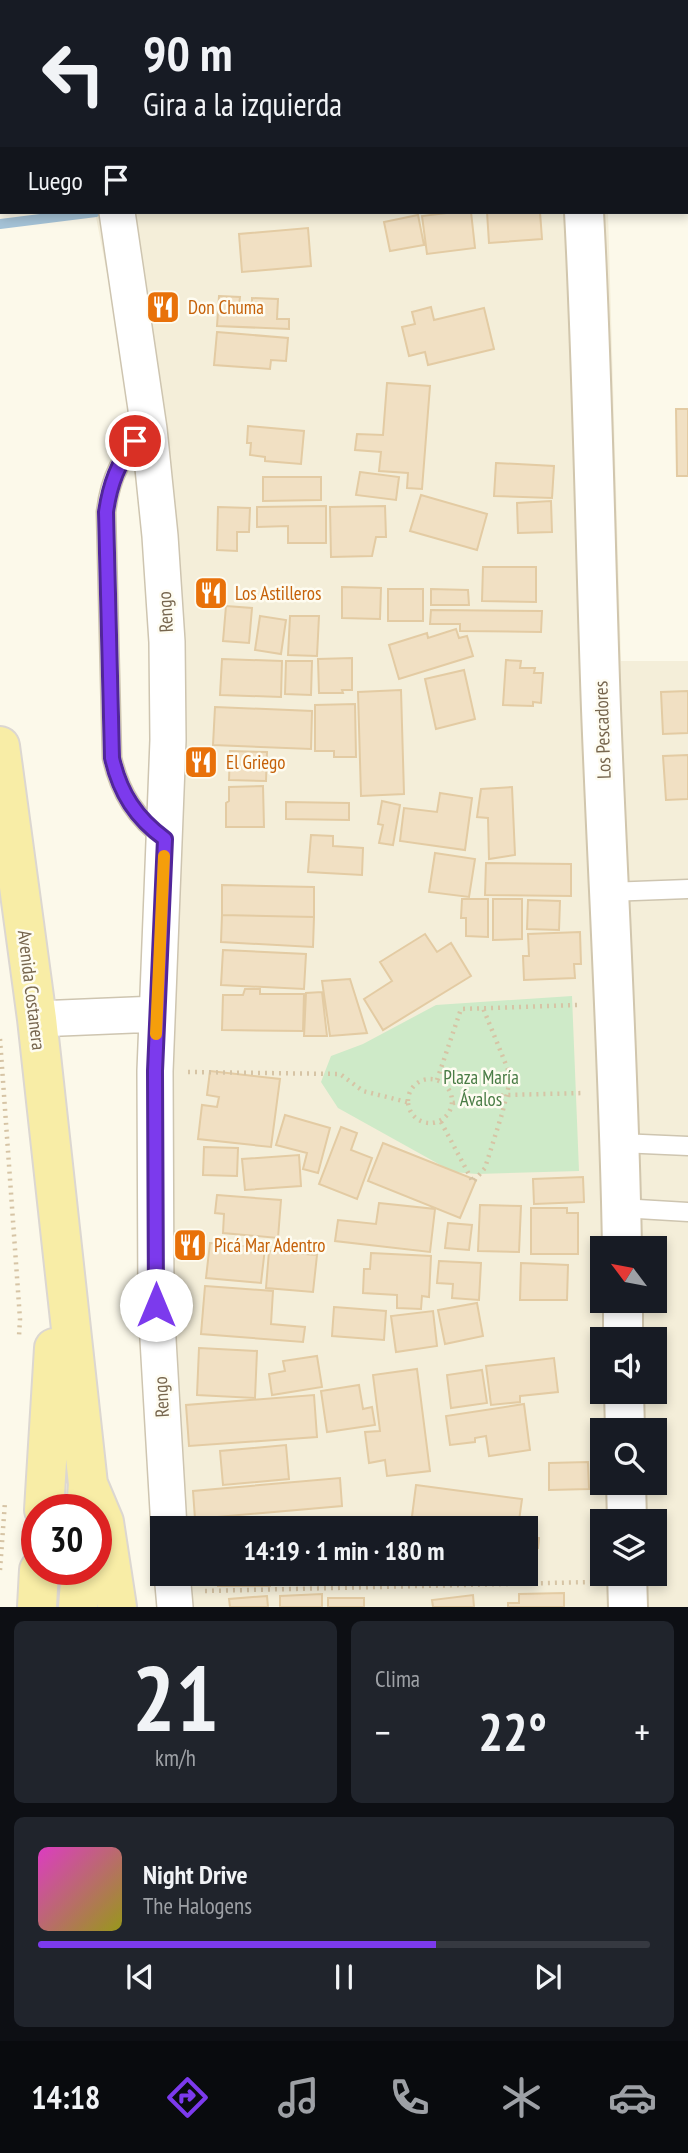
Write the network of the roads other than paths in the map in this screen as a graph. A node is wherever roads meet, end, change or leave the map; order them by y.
1 (117, 214) edge
2 (584, 214) edge
3 (149, 429) junction
4 (0, 746) edge
5 (165, 839) junction
6 (688, 889) edge
7 (608, 892) junction
8 (157, 1014) junction
9 (37, 1019) junction
10 (620, 1143) junction
11 (688, 1146) edge
12 (621, 1208) junction
13 (688, 1212) edge
14 (59, 1234) junction
15 (622, 1236) edge
16 (45, 1494) edge
17 (87, 1494) edge
18 (168, 1516) edge
19 (112, 1574) edge
20 (39, 1585) edge
21 (80, 1585) edge
22 (37, 1607) edge
23 (78, 1607) edge
24 (117, 1607) edge

1 - 3 street, Rengo
2 - 7 street, Los Pescadores
3 - 5 street, Rengo
3 - 5 lane
4 - 9 main road, Avenida Costanera
5 - 8 street, Rengo
6 - 7 lane
7 - 10 street, Los Pescadores
8 - 9 street
8 - 18 street, Rengo
9 - 14 main road, Avenida Costanera
10 - 11 lane
10 - 12 street, Los Pescadores
12 - 13 lane
12 - 15 street, Los Pescadores
14 - 16 main road, Avenida Costanera
14 - 17 main road, Avenida Costanera
19 - 24 main road, Avenida Costanera
20 - 22 main road
21 - 23 main road

